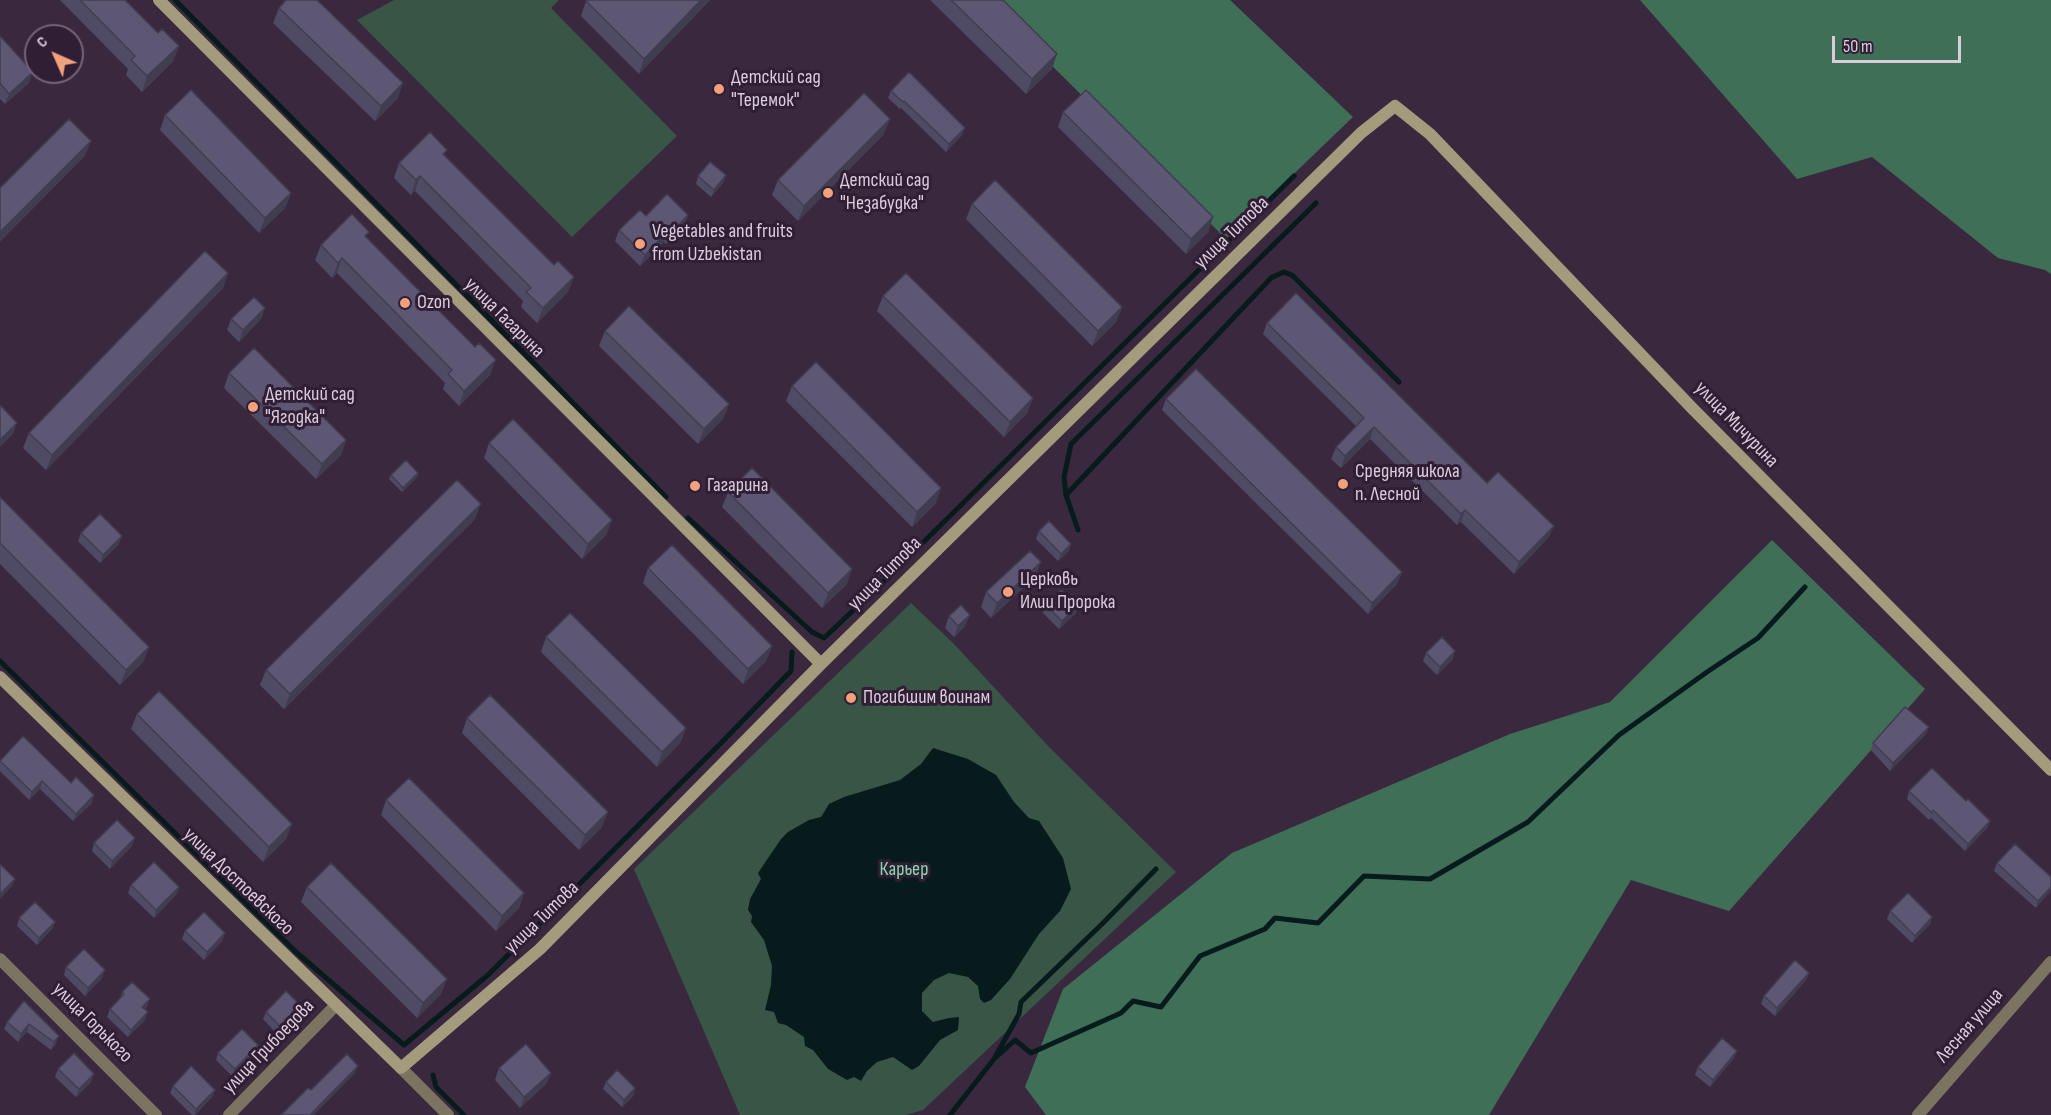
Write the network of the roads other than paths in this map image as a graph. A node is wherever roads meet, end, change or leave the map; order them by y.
1 (159, 0) edge
2 (1395, 106) joint
3 (821, 664) junction
4 (0, 677) edge
5 (2051, 770) edge
6 (0, 959) edge
7 (2051, 962) edge
8 (336, 1005) junction
9 (401, 1068) junction
10 (156, 1115) edge
11 (229, 1115) edge
12 (448, 1115) edge
13 (1918, 1115) edge

1 - 3 street, улица Гагарина
2 - 3 street, улица Титова
2 - 5 street, улица Мичурина
3 - 9 street, улица Титова
4 - 8 street, улица Достоевского
6 - 10 street, улица Горького
7 - 13 street, Лесная улица
8 - 9 street, улица Достоевского
8 - 11 street, улица Грибоедова
9 - 12 street, улица Достоевского

